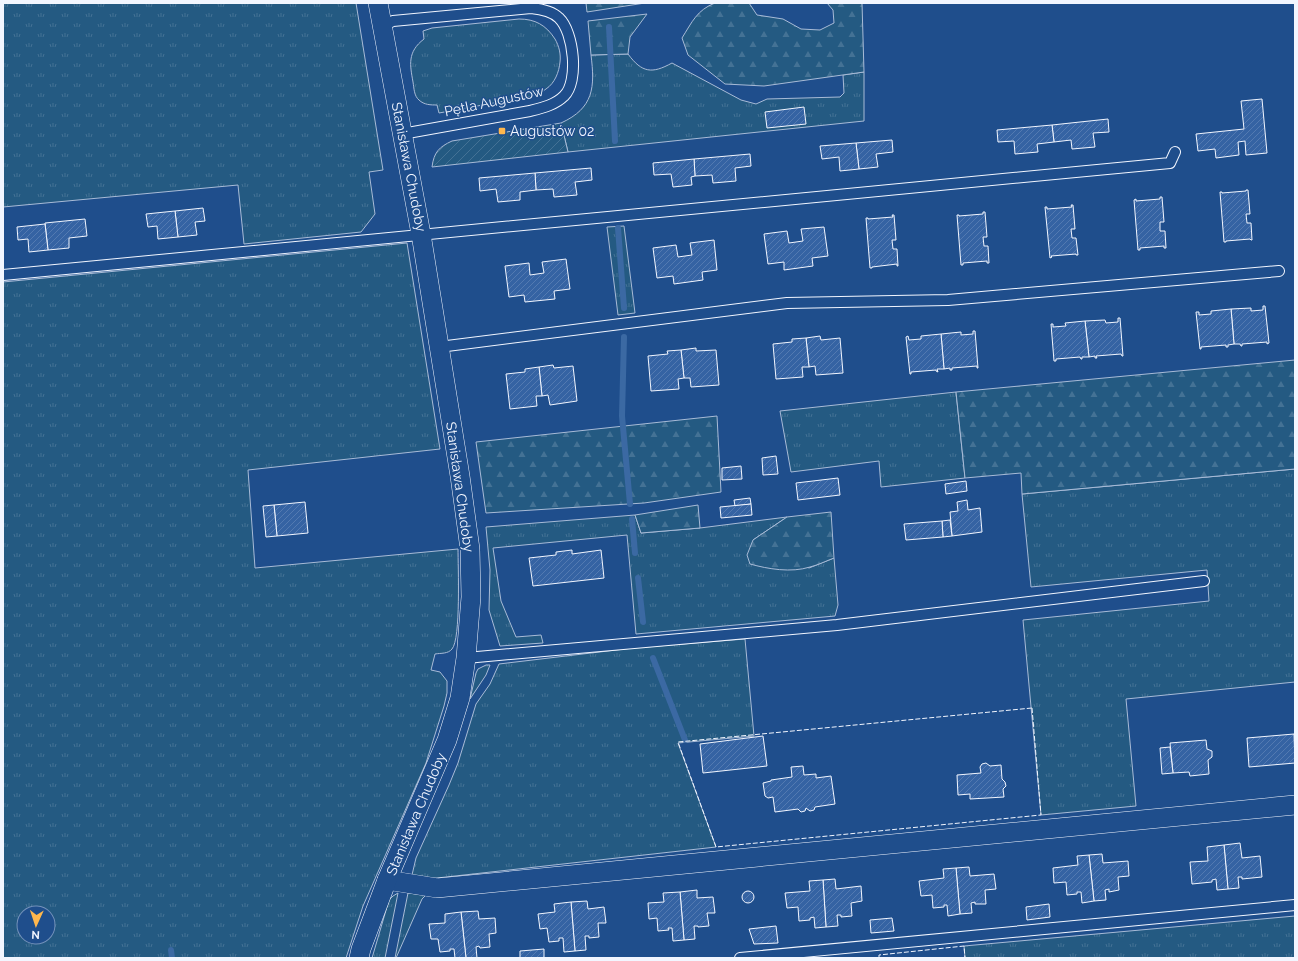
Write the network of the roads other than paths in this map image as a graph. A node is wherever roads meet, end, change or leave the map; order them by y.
1 (378, 3) edge
2 (383, 29) junction
3 (402, 134) junction
4 (1175, 152) dead end
5 (421, 234) junction
6 (1279, 272) dead end
7 (3, 275) edge
8 (439, 347) junction
9 (1204, 581) dead end
10 (466, 658) junction
11 (1295, 805) edge
12 (387, 880) junction
13 (1295, 906) edge
14 (359, 958) edge
15 (740, 958) edge

1 - 2 street, Stanisława Chudoby
2 - 3 street, Stanisława Chudoby
2 - 3 lane, Pętla Augustów
3 - 5 street, Stanisława Chudoby
4 - 5 lane
5 - 7 lane
5 - 8 street, Stanisława Chudoby
6 - 8 lane
8 - 10 street, Stanisława Chudoby
9 - 10 lane
10 - 12 street, Stanisława Chudoby
11 - 12 street
12 - 14 street, Stanisława Chudoby
13 - 15 lane

